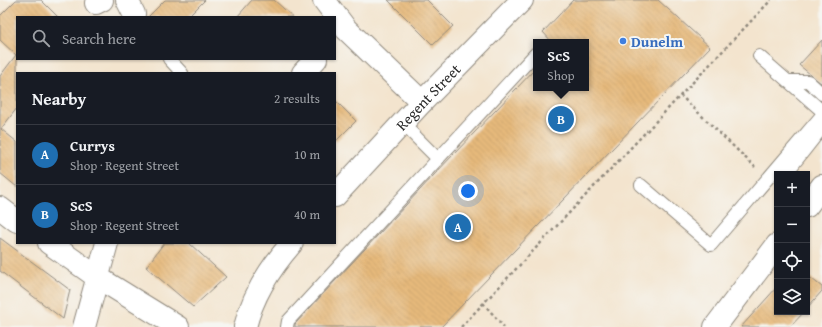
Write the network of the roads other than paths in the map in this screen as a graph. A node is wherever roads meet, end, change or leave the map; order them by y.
1 (324, 0) edge
2 (522, 0) edge
3 (332, 16) edge
4 (336, 24) edge
5 (341, 34) edge
6 (533, 56) edge
7 (759, 56) dead end
8 (170, 60) edge
9 (315, 60) edge
10 (181, 72) edge
11 (304, 72) edge
12 (788, 81) junction
13 (822, 94) edge
14 (422, 102) junction
15 (822, 111) edge
16 (822, 115) edge
17 (402, 123) junction
18 (822, 128) edge
19 (438, 159) junction
20 (769, 177) junction
21 (641, 186) dead end
22 (336, 195) edge
23 (0, 208) edge
24 (16, 219) edge
25 (50, 244) edge
26 (107, 244) edge
27 (291, 244) edge
28 (774, 249) edge
29 (97, 277) junction
30 (84, 327) edge
31 (178, 327) edge
32 (244, 327) edge
33 (287, 327) edge
34 (715, 327) edge

1 - 3 street
2 - 14 street, Regent Street
4 - 5 street
5 - 14 street
6 - 19 lane
7 - 12 lane
8 - 10 lane
9 - 11 street
12 - 13 lane
12 - 15 lane
14 - 17 street, Regent Street
16 - 20 lane
17 - 19 lane
17 - 22 street, Regent Street
18 - 20 lane
19 - 33 lane
20 - 21 lane
23 - 24 street
25 - 29 street
26 - 29 street
27 - 32 street
28 - 34 street
29 - 30 street
29 - 31 street

